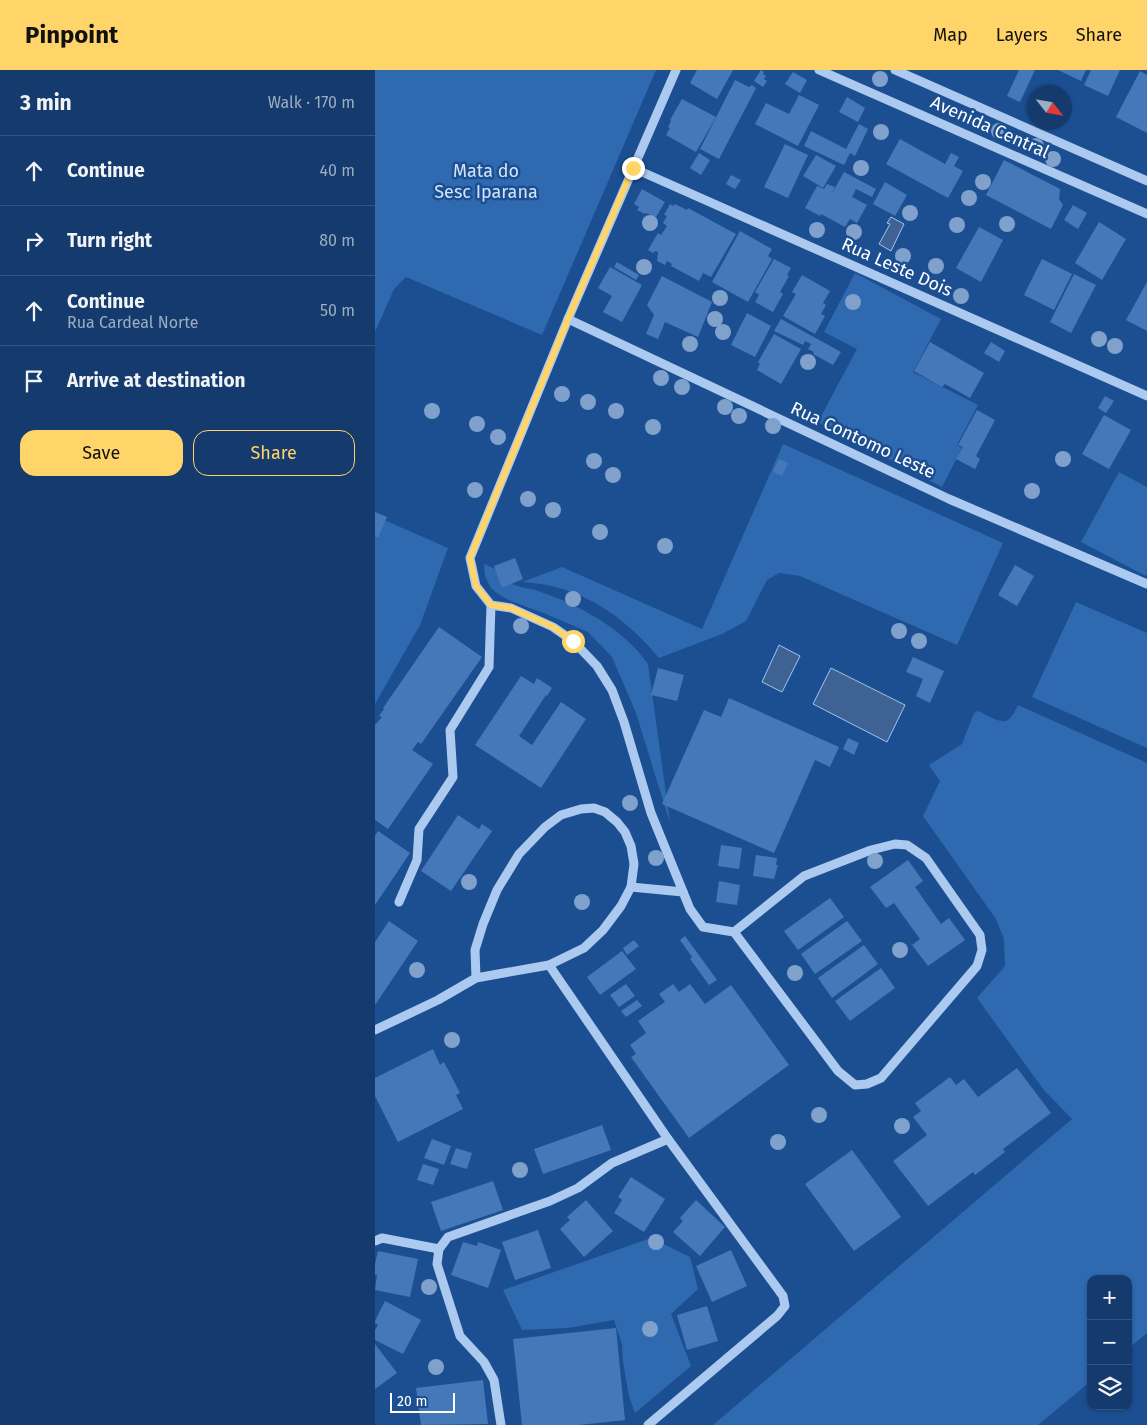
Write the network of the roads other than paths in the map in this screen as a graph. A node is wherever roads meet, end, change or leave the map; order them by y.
1 (676, 70) edge
2 (819, 70) edge
3 (895, 70) edge
4 (633, 168) junction
5 (1147, 181) edge
6 (1147, 214) edge
7 (568, 319) junction
8 (1147, 396) edge
9 (1147, 584) edge
10 (491, 605) junction
11 (631, 887) junction
12 (683, 892) junction
13 (399, 902) dead end
14 (734, 932) junction
15 (549, 965) junction
16 (476, 978) junction
17 (375, 1030) edge
18 (668, 1139) junction
19 (375, 1242) edge
20 (439, 1249) junction
21 (501, 1425) edge
22 (648, 1425) edge

1 - 4 street
2 - 6 street, Avenida Central
3 - 5 street, Avenida Central
4 - 7 street
4 - 8 street, Rua Leste Dois
7 - 9 street, Rua Contomo Leste
7 - 10 street
10 - 12 street
10 - 13 street
11 - 12 street
11 - 15 street
11 - 16 street
12 - 14 street
14 - 14 street
15 - 16 street
15 - 18 street
16 - 17 street
18 - 20 street
18 - 22 street
19 - 20 street
20 - 21 street

